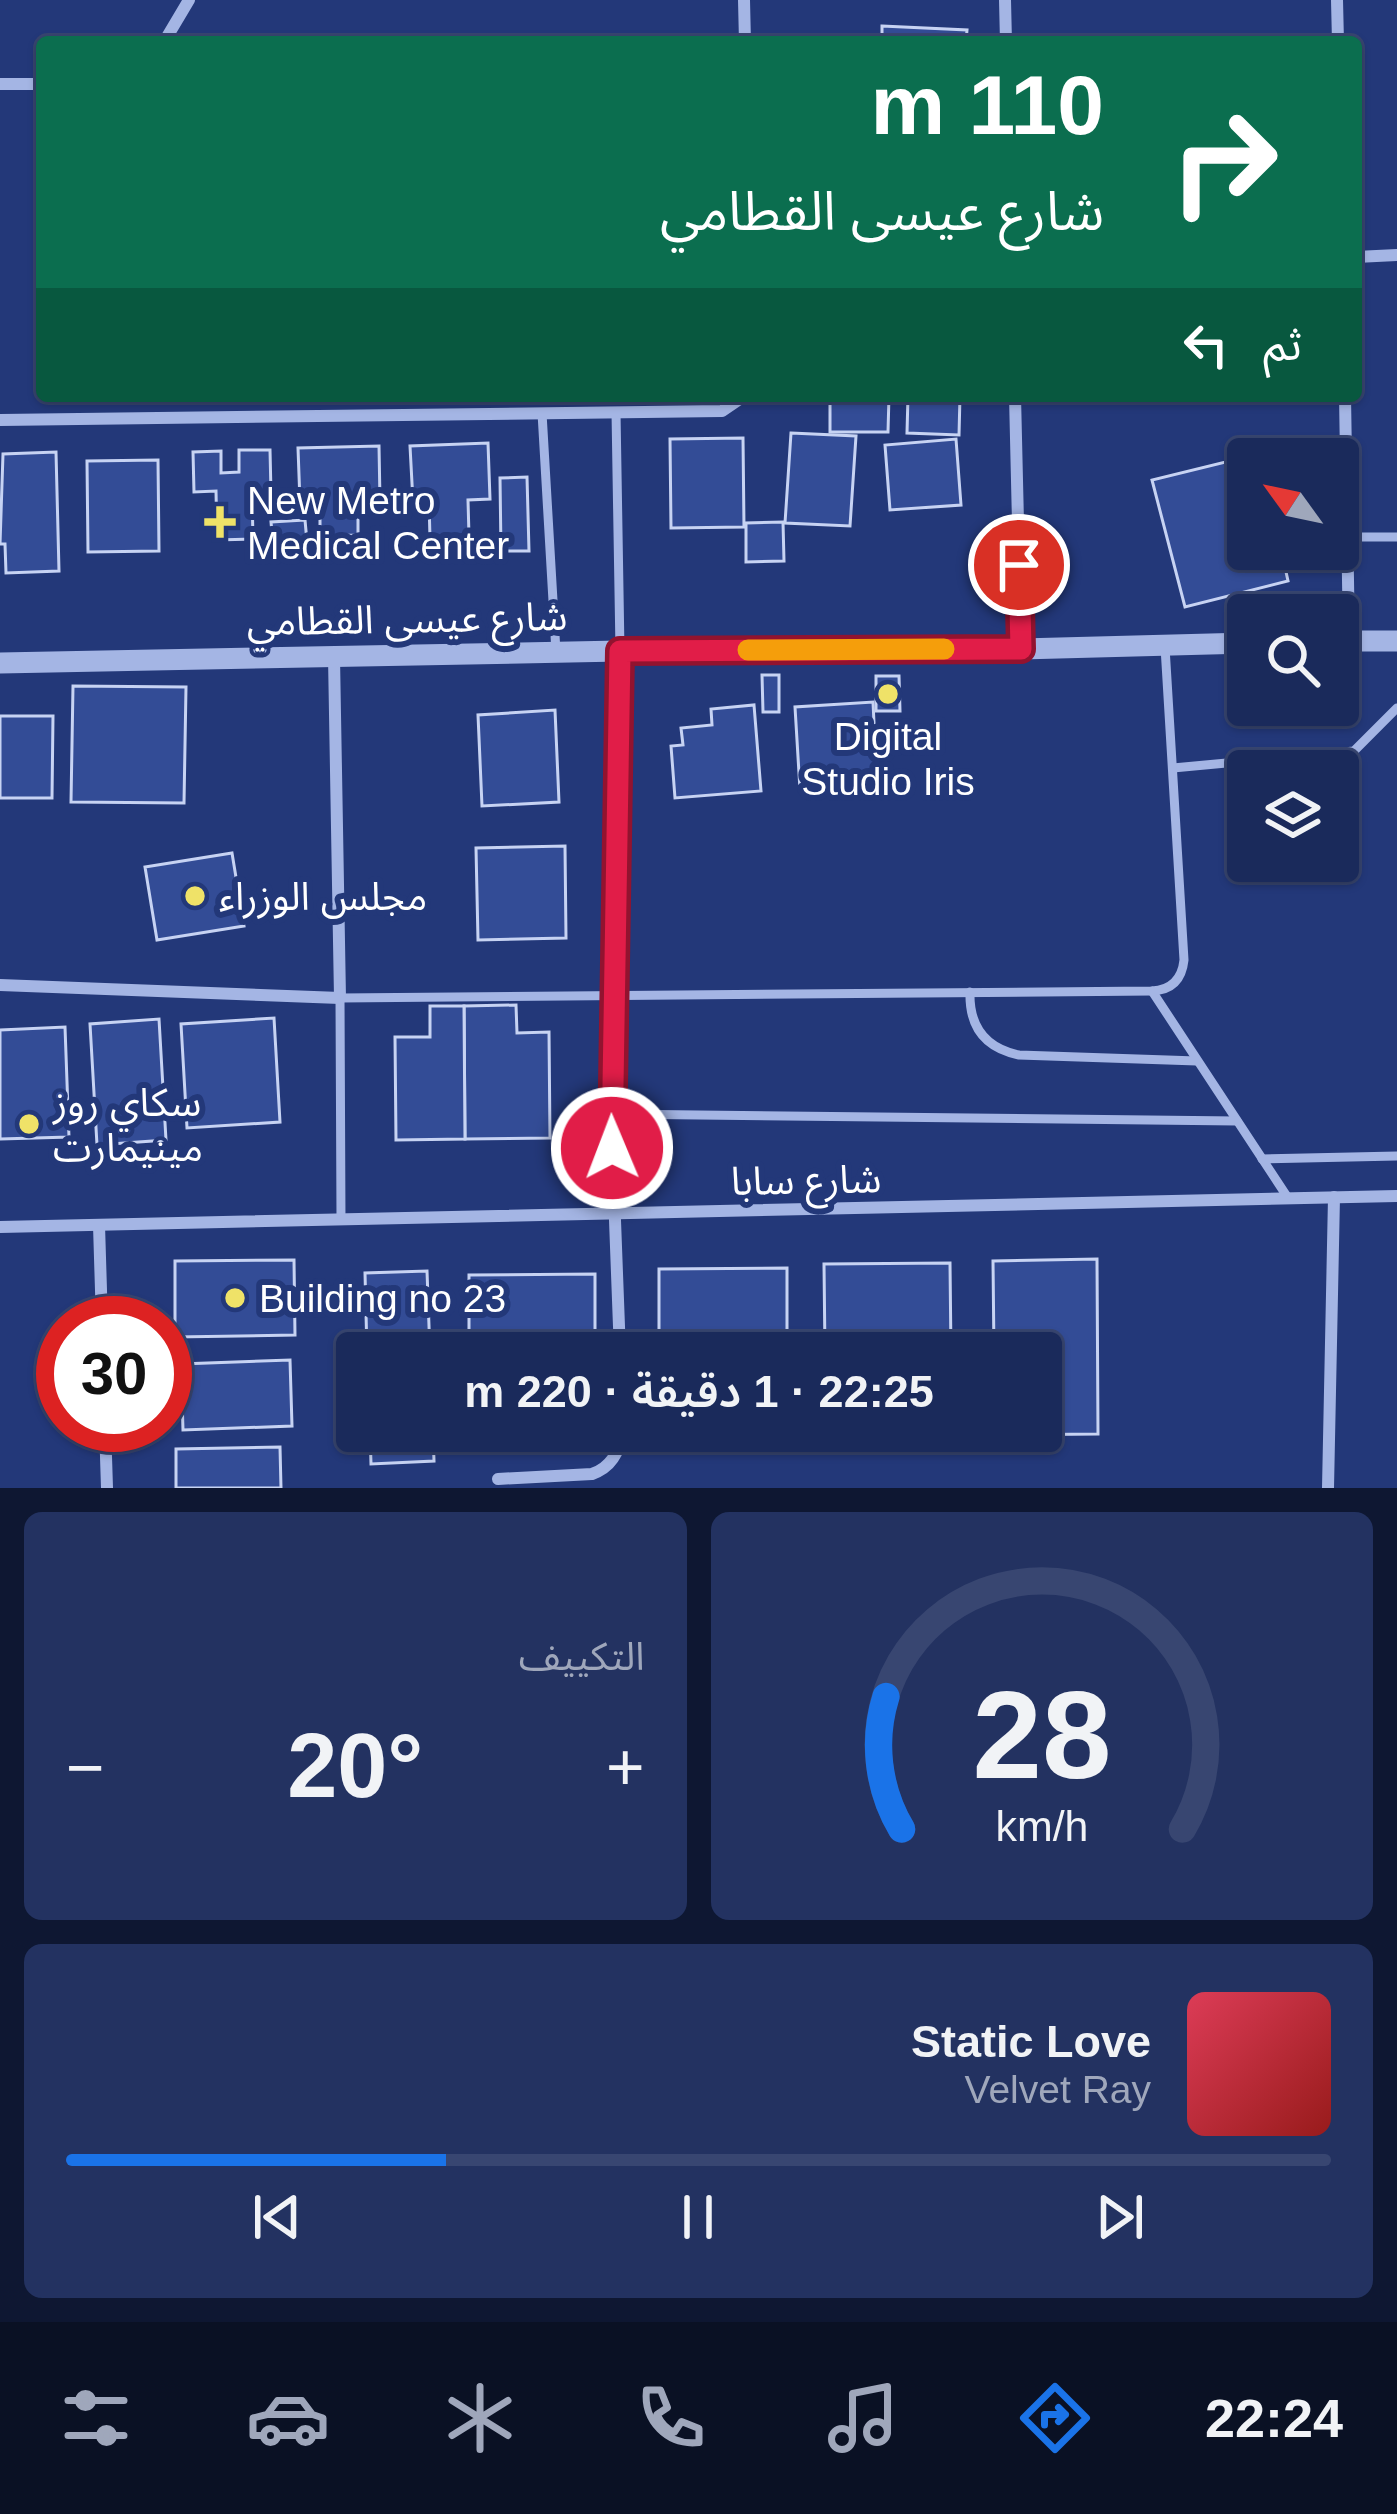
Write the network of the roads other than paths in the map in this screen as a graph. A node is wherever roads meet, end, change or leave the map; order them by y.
1 (189, 0) edge
2 (744, 0) edge
3 (1005, 0) edge
4 (1337, 0) edge
5 (168, 36) edge
6 (746, 36) edge
7 (1006, 36) edge
8 (1338, 36) edge
9 (0, 84) edge
10 (36, 84) edge
11 (1397, 256) edge
12 (1362, 257) edge
13 (590, 402) edge
14 (735, 402) edge
15 (1015, 402) edge
16 (1345, 402) edge
17 (589, 412) junction
18 (616, 412) junction
19 (542, 413) junction
20 (0, 420) edge
21 (1346, 438) edge
22 (1359, 537) edge
23 (1397, 537) edge
24 (1359, 641) edge
25 (1397, 641) edge
26 (1227, 644) edge
27 (1165, 645) junction
28 (1021, 649) junction
29 (620, 651) junction
30 (556, 652) junction
31 (334, 656) junction
32 (0, 663) edge
33 (1397, 707) edge
34 (1173, 768) junction
35 (0, 985) edge
36 (1152, 991) junction
37 (970, 992) junction
38 (613, 995) junction
39 (340, 998) junction
40 (1197, 1061) junction
41 (611, 1114) junction
42 (1238, 1121) junction
43 (1397, 1156) edge
44 (1262, 1159) junction
45 (1397, 1196) edge
46 (1334, 1197) junction
47 (1288, 1198) junction
48 (615, 1214) junction
49 (341, 1220) junction
50 (99, 1225) junction
51 (0, 1227) edge
52 (101, 1296) edge
53 (619, 1332) edge
54 (106, 1452) edge
55 (617, 1452) edge
56 (498, 1479) dead end
57 (107, 1488) edge
58 (1328, 1488) edge

1 - 5 street
2 - 6 street
3 - 7 street
4 - 8 street
9 - 10 street
11 - 12 street
13 - 17 lane
14 - 18 street
15 - 28 street
16 - 21 street
17 - 18 street
17 - 19 street
18 - 29 lane
19 - 20 street
19 - 30 lane
22 - 23 lane
24 - 25 street
26 - 27 street, شارع عيسى القطامي
27 - 28 street, شارع عيسى القطامي
27 - 34 lane
28 - 29 street, شارع عيسى القطامي
29 - 30 street, شارع عيسى القطامي
29 - 38 street
30 - 31 street, شارع عيسى القطامي
31 - 32 street, شارع عيسى القطامي
31 - 39 street
33 - 34 lane
34 - 36 lane
35 - 39 street
36 - 37 lane
36 - 40 lane
37 - 38 lane
37 - 40 lane
38 - 39 lane
38 - 41 street
39 - 49 lane
40 - 42 lane
41 - 42 lane
41 - 48 street
42 - 44 lane
43 - 44 lane
44 - 47 lane
45 - 46 street, شارع سابا
46 - 47 street, شارع سابا
46 - 58 street
47 - 48 street, شارع سابا
48 - 49 street, شارع سابا
48 - 53 street
49 - 50 street, شارع سابا
50 - 51 street, شارع سابا
50 - 52 street
54 - 57 street
55 - 56 street

